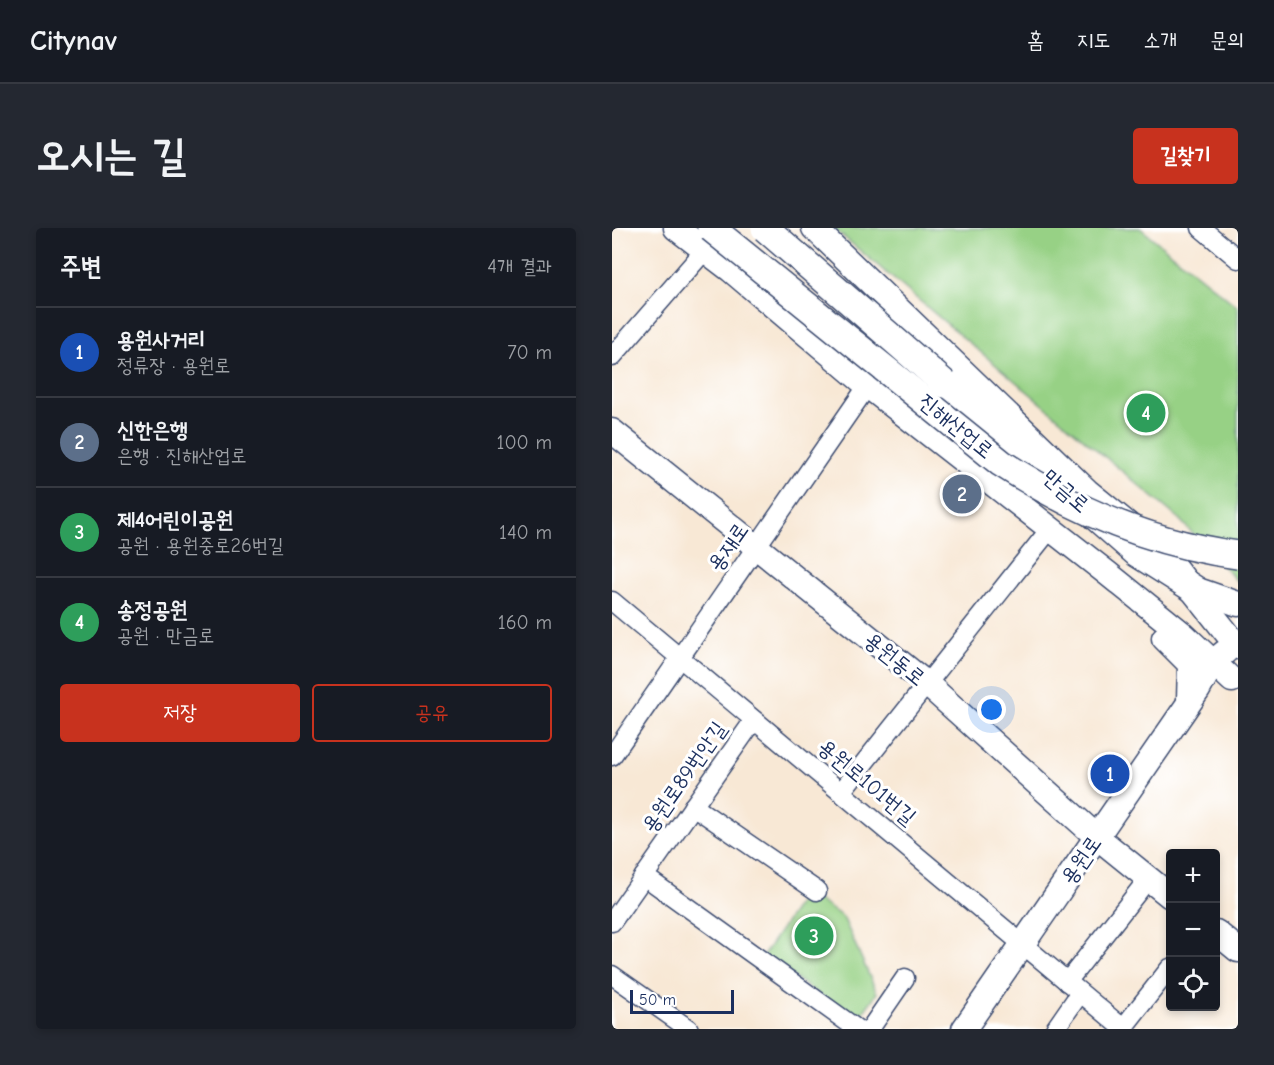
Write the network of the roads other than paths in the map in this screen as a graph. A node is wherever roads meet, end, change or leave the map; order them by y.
1 (676, 228) edge
2 (765, 228) edge
3 (814, 228) edge
4 (1201, 228) edge
5 (707, 240) edge
6 (1238, 259) edge
7 (731, 270) junction
8 (612, 357) edge
9 (883, 364) dead end
10 (945, 384) joint
11 (868, 386) junction
12 (612, 431) edge
13 (1050, 529) junction
14 (756, 547) junction
15 (1238, 555) edge
16 (1107, 573) junction
17 (1194, 589) junction
18 (612, 601) edge
19 (1238, 604) edge
20 (1237, 644) edge
21 (680, 658) junction
22 (1214, 661) junction
23 (1235, 679) edge
24 (927, 684) junction
25 (1193, 695) junction
26 (754, 720) junction
27 (612, 756) edge
28 (841, 792) junction
29 (693, 806) junction
30 (1097, 837) junction
31 (644, 876) junction
32 (1148, 879) junction
33 (817, 891) dead end
34 (1166, 893) edge
35 (612, 922) edge
36 (1220, 936) edge
37 (1021, 945) junction
38 (1238, 950) edge
39 (1166, 973) edge
40 (612, 975) edge
41 (905, 978) dead end
42 (1074, 987) junction
43 (1124, 1028) edge
44 (690, 1029) edge
45 (857, 1029) edge
46 (870, 1029) edge
47 (964, 1029) edge
48 (1055, 1029) edge

1 - 5 main road
2 - 7 main road
2 - 10 highway, 진해산업로, bridge
3 - 17 main road
4 - 6 street
5 - 7 main road
5 - 8 street
5 - 15 highway, 진해산업로, bridge
7 - 11 main road
9 - 11 street, 용재로
10 - 17 highway, 만금로
11 - 13 main road
11 - 14 street, 용재로
12 - 14 main road, 용원동로
13 - 16 main road
13 - 24 street
14 - 21 street, 용재로
14 - 24 main road, 용원동로
16 - 22 main road
16 - 25 main road
17 - 19 main road
17 - 20 main road
18 - 21 street, 용원로101번길
20 - 22 main road
21 - 26 street, 용원로101번길
21 - 27 street, 용재로
22 - 23 main road
22 - 25 main road, 용원로
23 - 25 main road
24 - 28 street
24 - 30 main road, 용원동로
25 - 30 main road, 용원로
26 - 28 street, 용원로101번길
26 - 29 street, 용원로89번안길
28 - 37 street, 용원로101번길
29 - 31 street, 용원로89번안길
29 - 33 street
30 - 32 main road, 용원동로
30 - 37 main road, 용원로
31 - 35 street, 용원로89번안길
31 - 45 street
32 - 34 main road, 용원동로
32 - 42 street
36 - 38 main road
37 - 42 street, 용원로101번길
37 - 47 main road, 용원로
39 - 43 street
40 - 44 street
41 - 46 street
42 - 43 street, 용원로101번길
42 - 48 street

